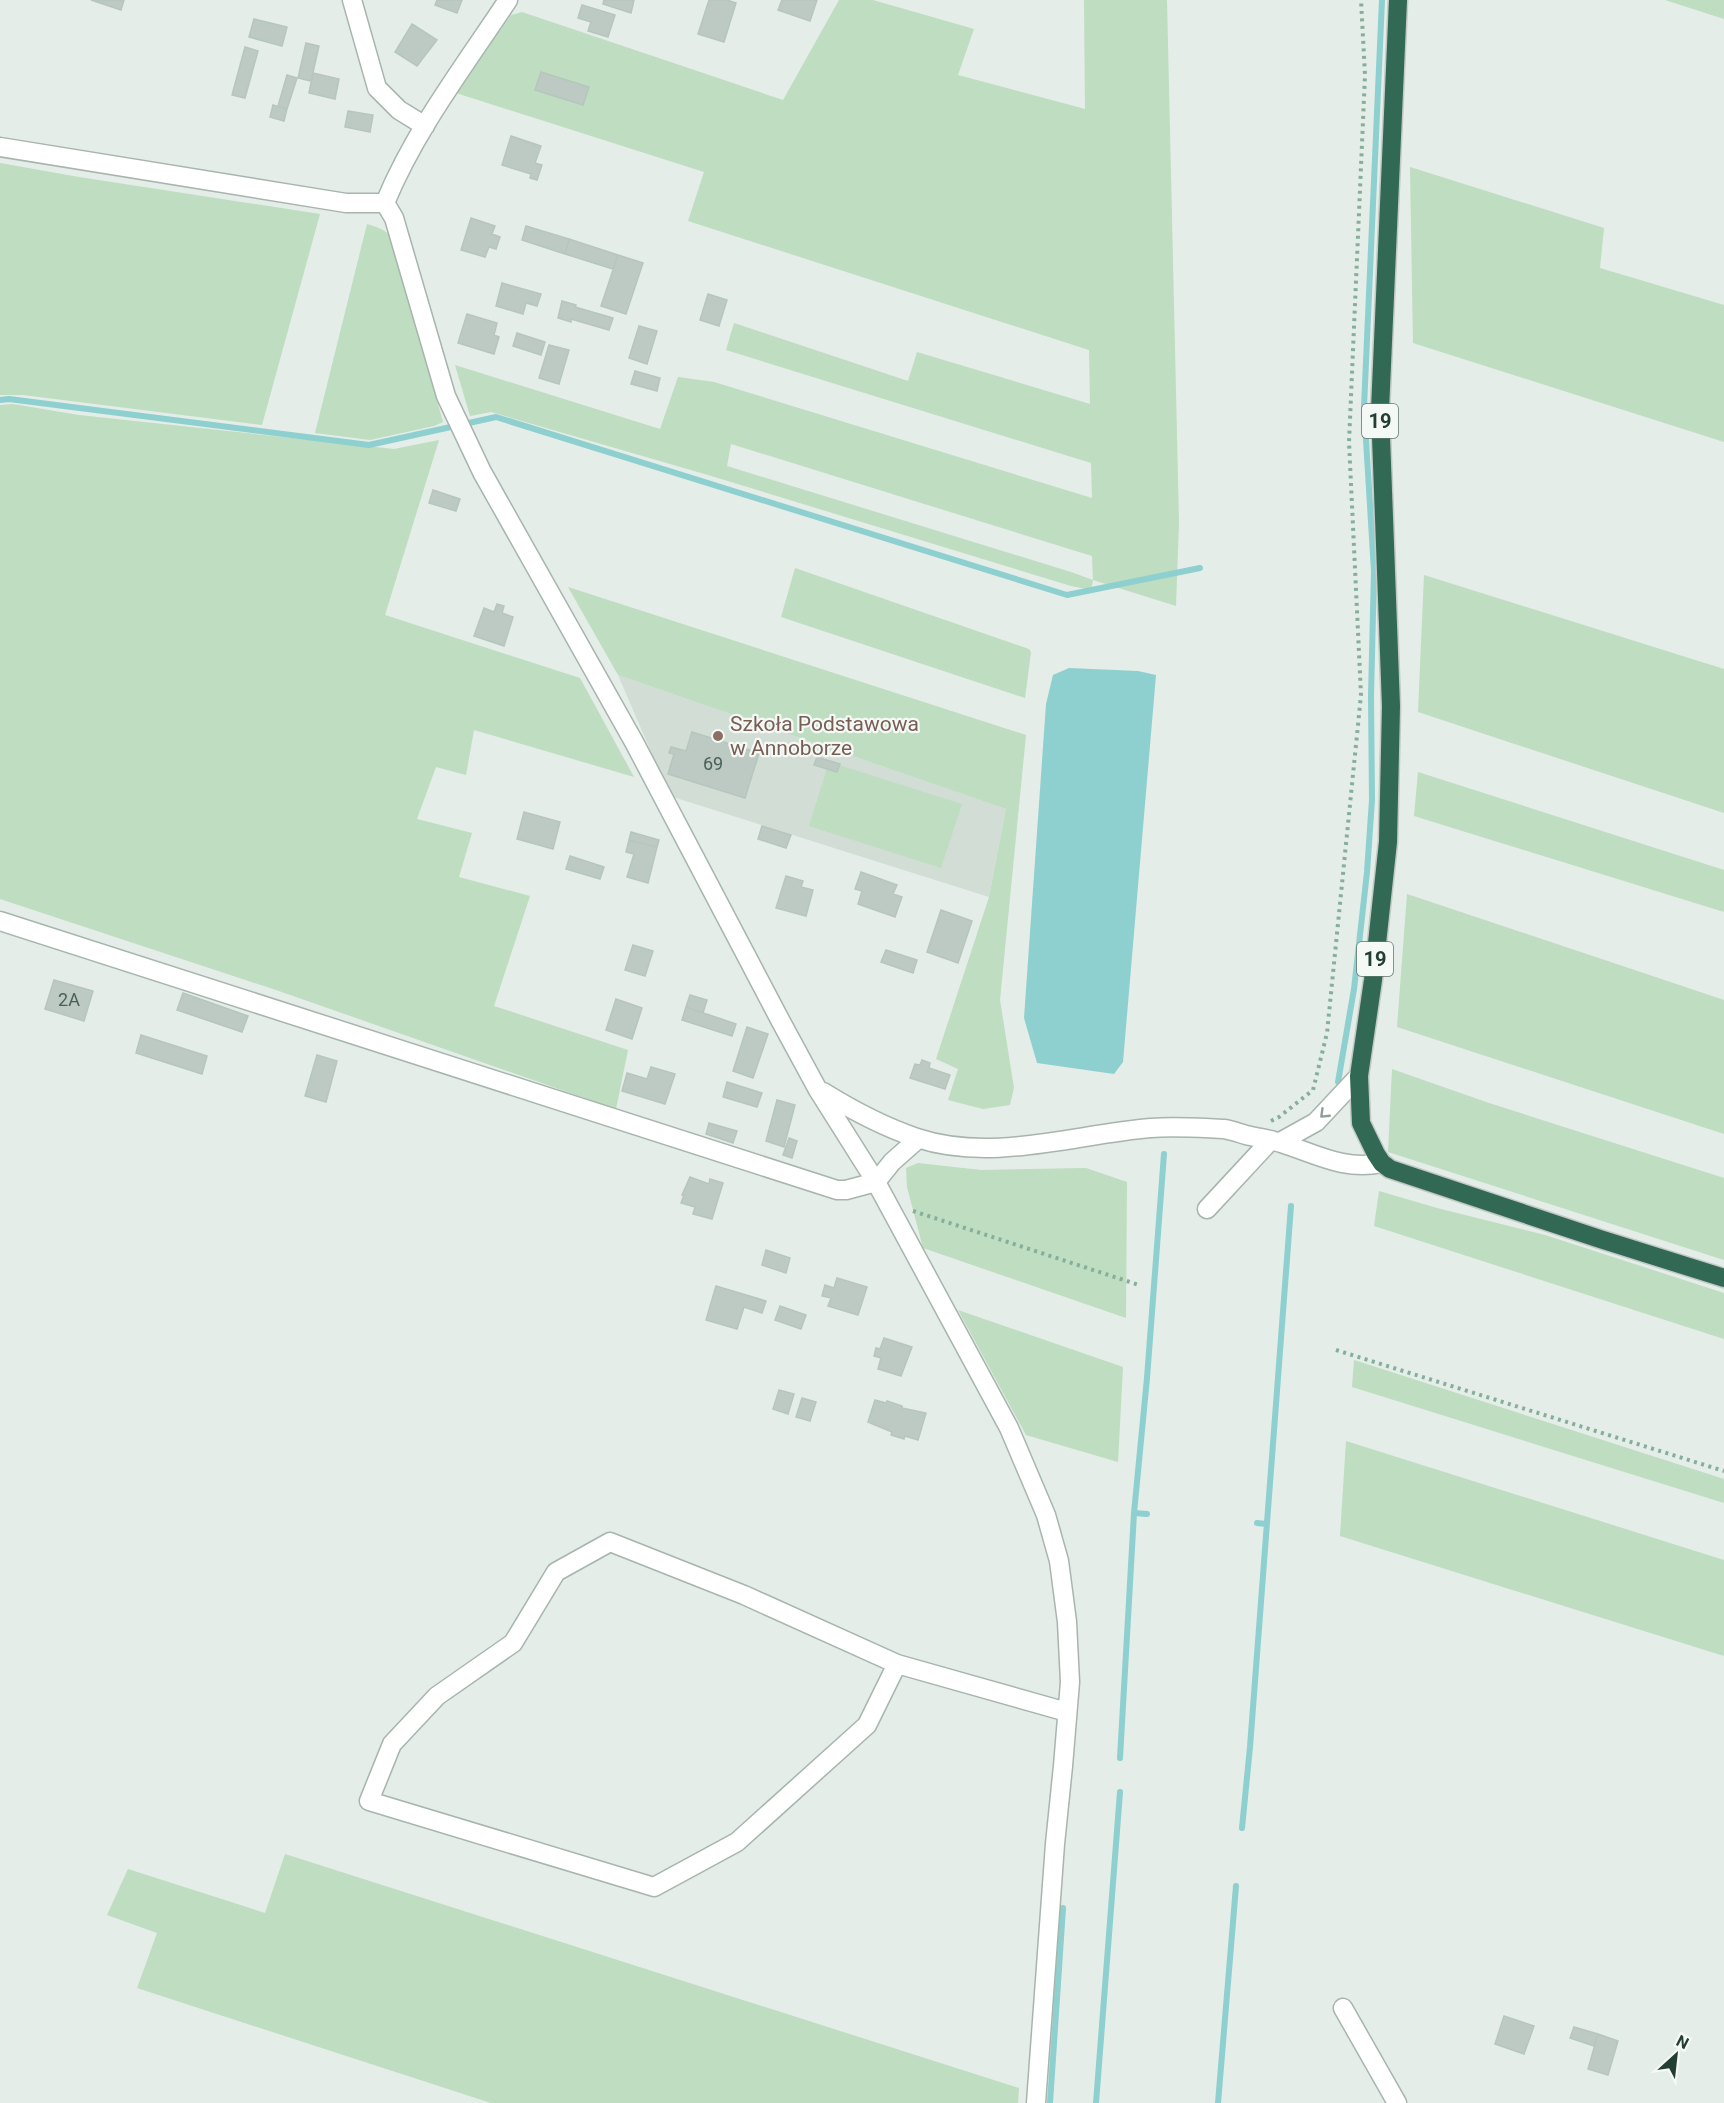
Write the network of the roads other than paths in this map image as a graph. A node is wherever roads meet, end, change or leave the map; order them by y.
1 (352, 0) edge
2 (508, 0) edge
3 (1398, 0) edge
4 (425, 126) junction
5 (0, 147) edge
6 (385, 203) junction
7 (0, 921) edge
8 (1359, 1076) junction
9 (818, 1090) junction
10 (918, 1138) junction
11 (1275, 1141) junction
12 (1382, 1163) junction
13 (876, 1182) junction
14 (1207, 1209) dead end
15 (1724, 1278) edge
16 (897, 1664) junction
17 (1067, 1712) junction
18 (1343, 2008) dead end
19 (1036, 2103) edge
20 (1397, 2103) edge

1 - 4 street
2 - 4 street
3 - 8 highway, 19
4 - 6 street
5 - 6 street
6 - 9 street
7 - 13 street
8 -> 11 street
8 - 12 highway, 19
9 - 10 street
9 - 13 street
10 - 11 street
10 - 13 street
11 - 12 street
11 - 14 street
12 - 15 highway
13 - 17 street
16 - 16 street
16 - 17 street
17 - 19 street
18 - 20 street

